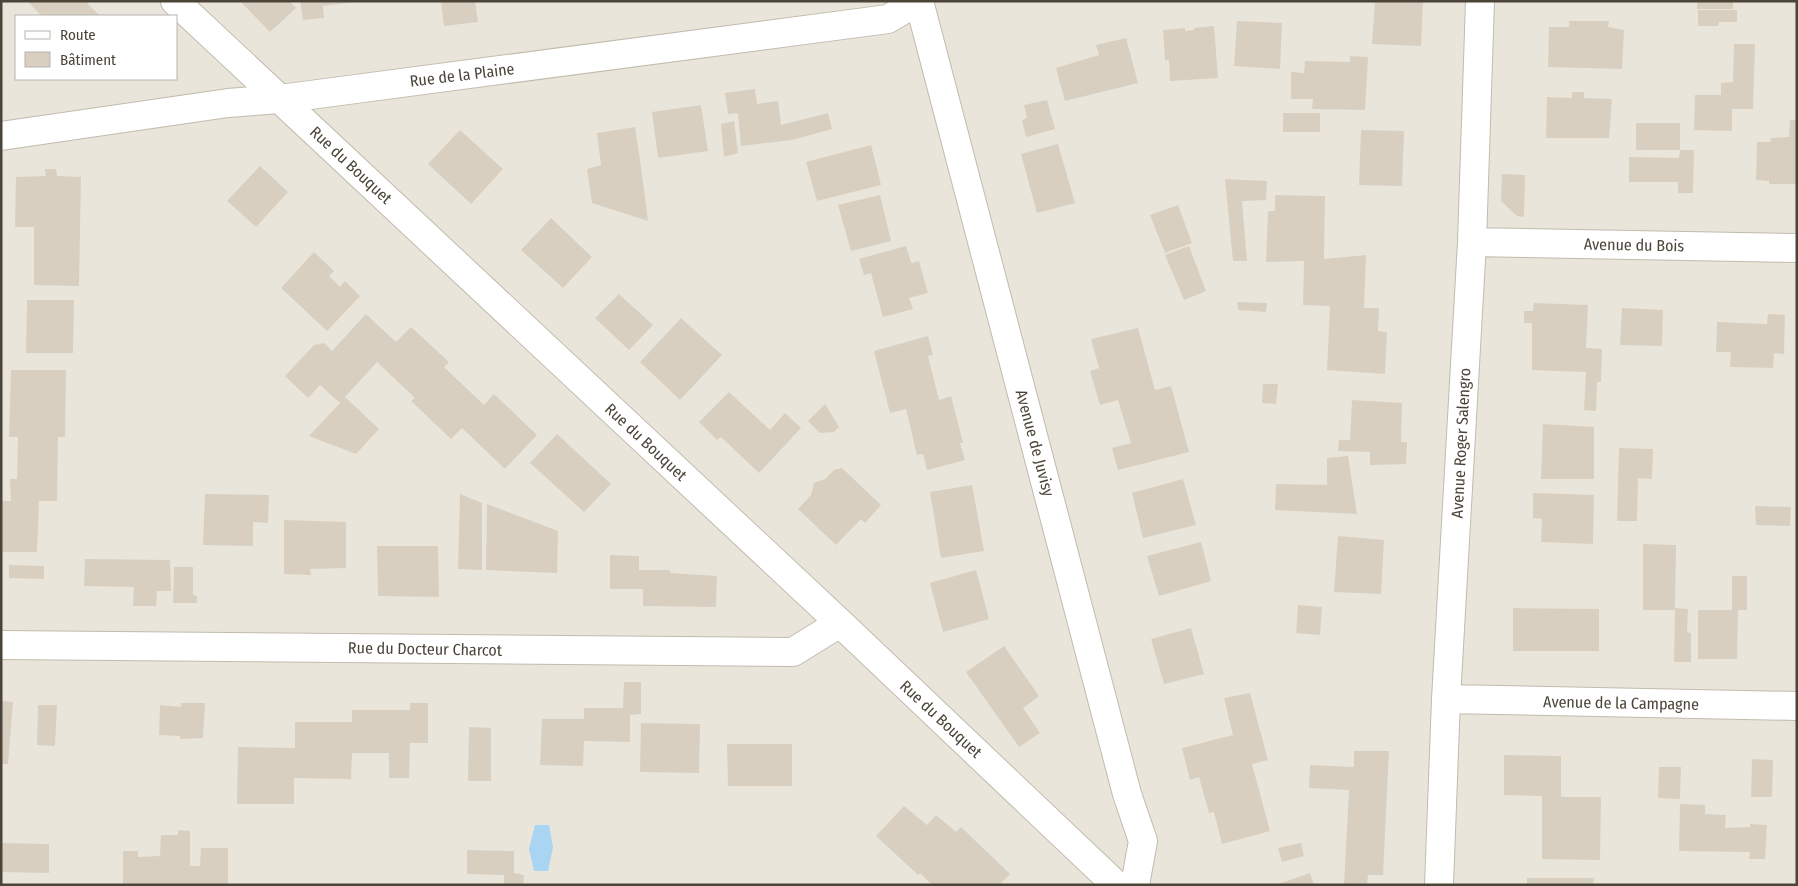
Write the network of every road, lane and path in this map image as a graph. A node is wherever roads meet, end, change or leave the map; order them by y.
1 (175, 1) edge
2 (919, 1) edge
3 (1480, 1) edge
4 (280, 99) junction
5 (1, 136) edge
6 (1472, 242) junction
7 (1797, 248) edge
8 (840, 623) junction
9 (1, 645) edge
10 (1446, 699) junction
11 (1797, 706) edge
12 (1116, 885) edge
13 (1136, 885) edge
14 (1439, 885) edge

1 - 4 street, Rue du Bouquet
2 - 4 street, Rue de la Plaine
2 - 13 street, Avenue de Juvisy
3 - 6 street, Avenue Roger Salengro
4 - 5 street, Rue de la Plaine
4 - 8 street, Rue du Bouquet
6 - 7 street, Avenue du Bois
6 - 10 street, Avenue Roger Salengro
8 - 9 street, Rue du Docteur Charcot
8 - 12 street, Rue du Bouquet
10 - 11 street, Avenue de la Campagne
10 - 14 street, Avenue Roger Salengro

